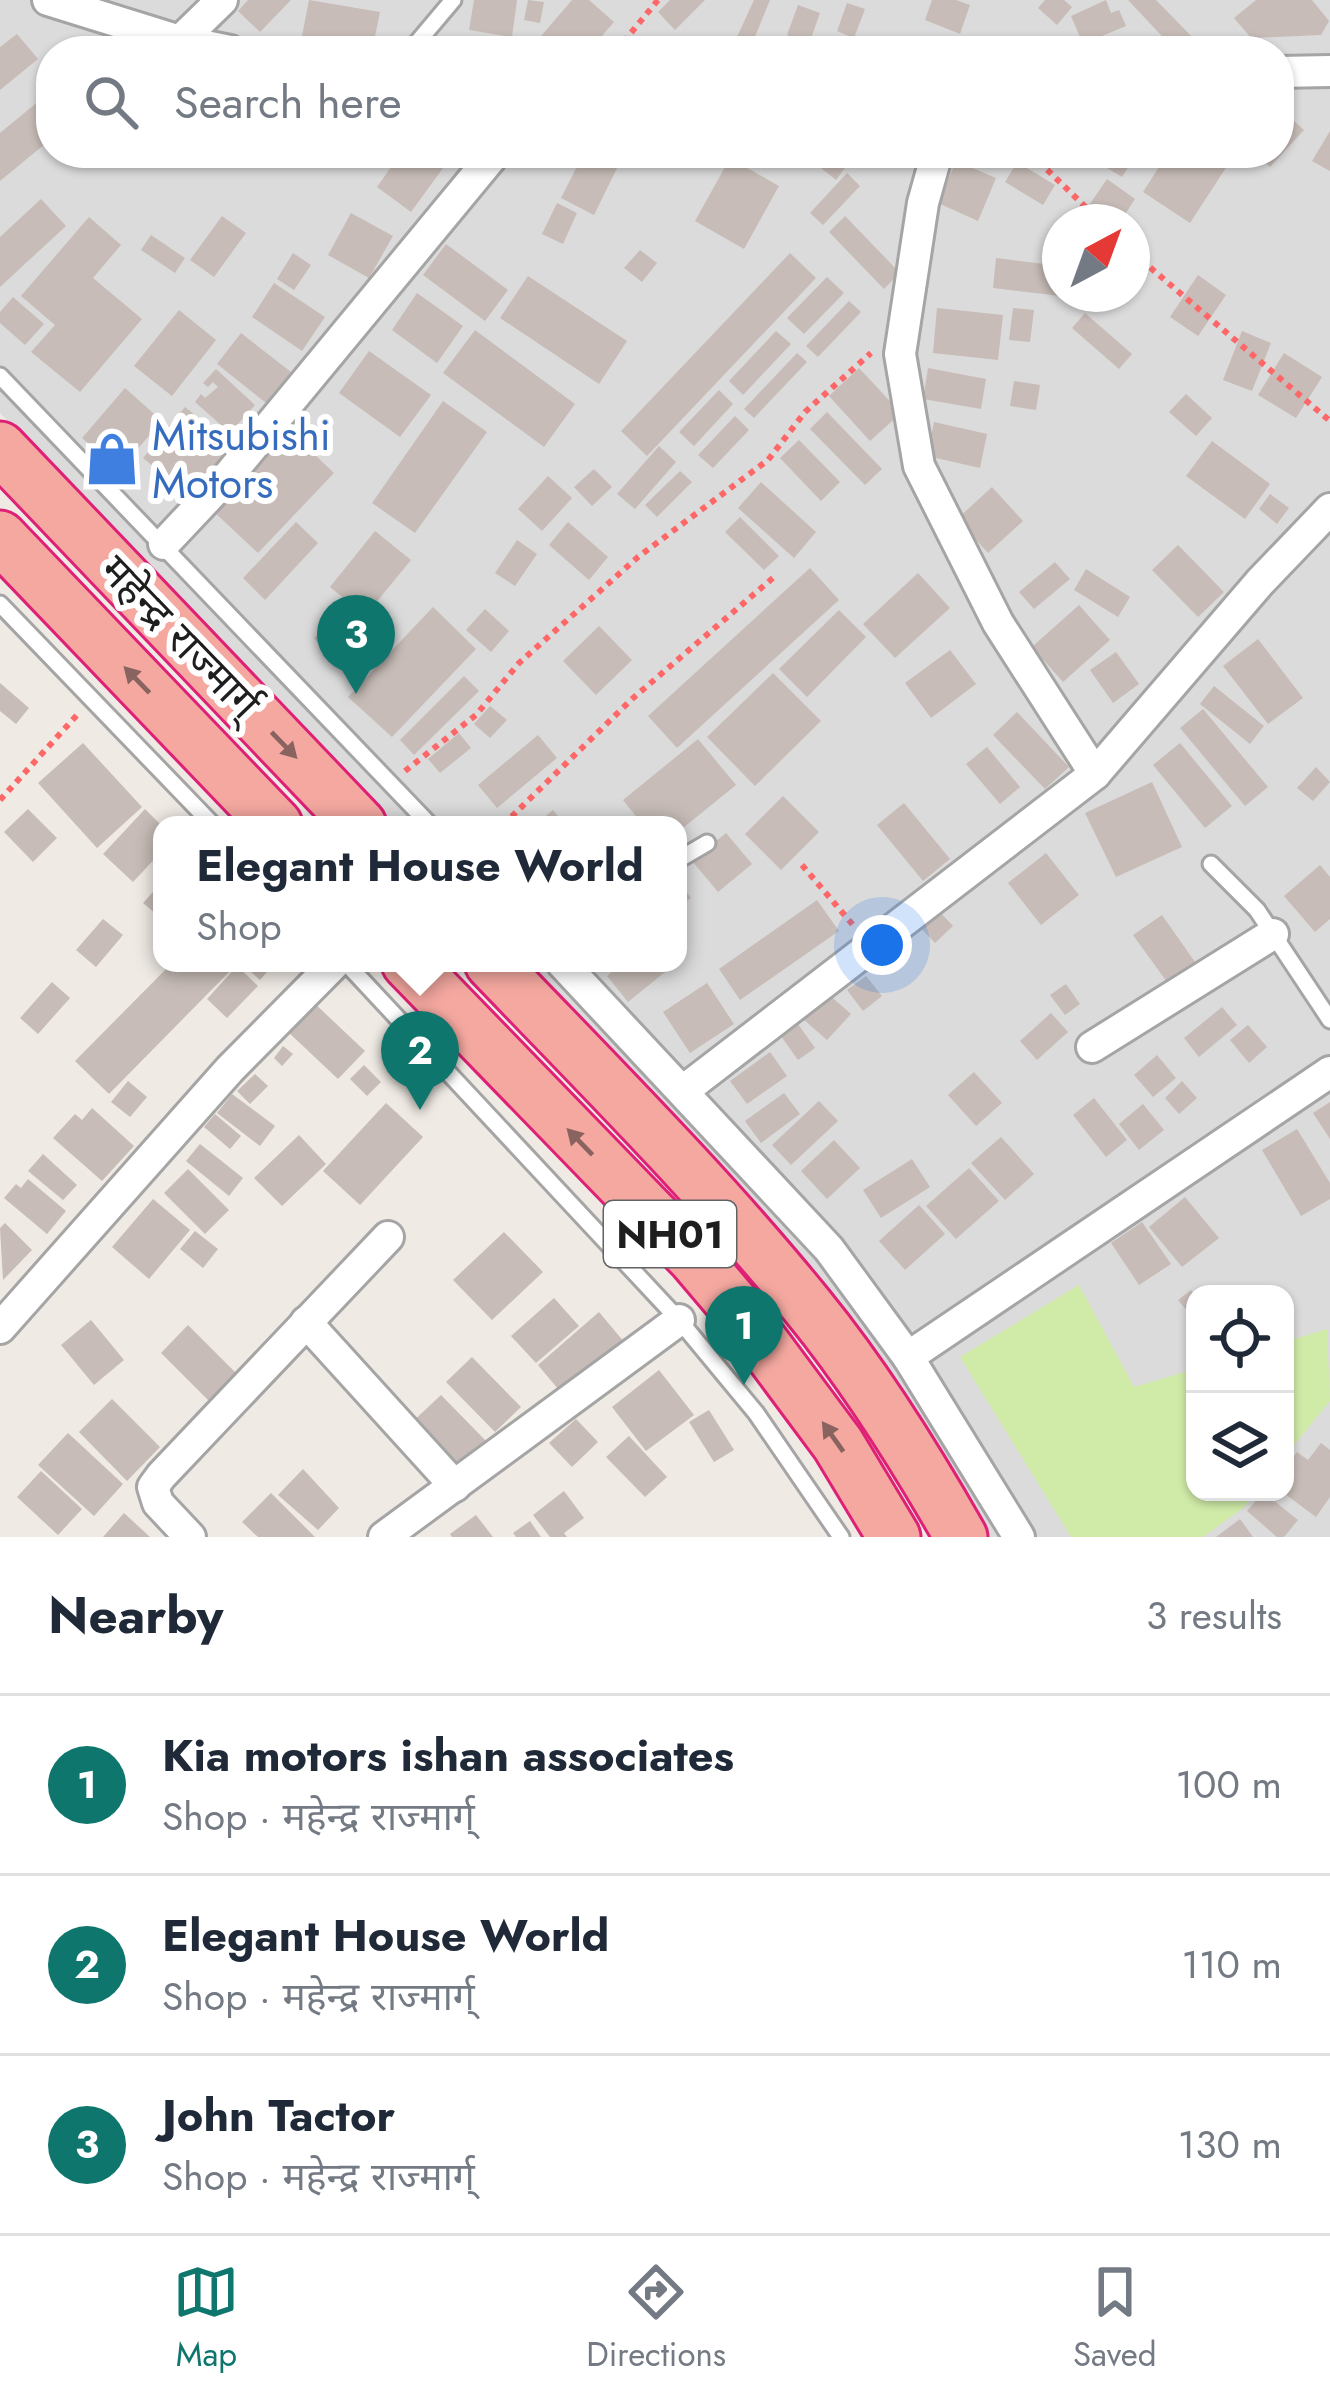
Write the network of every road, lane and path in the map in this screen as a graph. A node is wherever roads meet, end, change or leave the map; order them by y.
1 (48, 0) edge
2 (222, 0) edge
3 (453, 0) edge
4 (658, 0) edge
5 (164, 36) edge
6 (185, 36) edge
7 (423, 36) edge
8 (628, 36) edge
9 (1330, 71) edge
10 (1294, 72) edge
11 (483, 168) edge
12 (933, 168) edge
13 (1045, 168) edge
14 (1082, 204) edge
15 (1150, 267) edge
16 (904, 322) junction
17 (0, 376) edge
18 (1330, 421) edge
19 (0, 448) edge
20 (1330, 509) edge
21 (0, 537) edge
22 (164, 544) junction
23 (774, 577) dead end
24 (0, 604) edge
25 (91, 698) junction
26 (1095, 774) junction
27 (391, 783) junction
28 (0, 800) edge
29 (204, 816) edge
30 (267, 816) edge
31 (351, 816) edge
32 (422, 816) edge
33 (512, 816) edge
34 (707, 844) dead end
35 (687, 855) edge
36 (1211, 863) dead end
37 (802, 865) dead end
38 (1273, 934) junction
39 (871, 946) junction
40 (326, 972) edge
41 (354, 972) edge
42 (417, 972) edge
43 (499, 972) edge
44 (571, 972) edge
45 (1330, 1021) edge
46 (1093, 1047) dead end
47 (1330, 1072) edge
48 (683, 1091) junction
49 (388, 1238) dead end
50 (679, 1320) junction
51 (307, 1322) junction
52 (0, 1328) edge
53 (908, 1357) junction
54 (455, 1486) junction
55 (190, 1537) edge
56 (384, 1537) edge
57 (841, 1537) edge
58 (894, 1537) edge
59 (961, 1537) edge
60 (1018, 1537) edge

1 - 5 street
2 - 6 street
3 - 7 lane
4 - 8 path
9 - 10 street
11 - 22 street
12 - 16 street
13 - 14 path
15 - 18 path
16 - 26 street
16 - 27 path
17 - 22 lane
19 -> 31 highway, महेन्द्र राज्मार्ग्
20 - 26 street
30 -> 21 highway, महेन्द्र राज्मार्ग्
22 - 27 lane
23 - 33 path
24 - 25 lane
25 - 28 path
25 - 29 lane
26 - 39 street
27 - 32 lane
34 - 35 lane
36 - 38 lane
37 - 39 path
38 - 45 lane
38 - 46 street
39 - 48 street
40 - 52 street
41 - 50 lane
58 -> 42 highway, NH01
43 - 59 highway, NH01
44 - 48 street
47 - 53 street
48 - 53 street
49 - 51 street
50 - 54 street
50 - 57 lane
51 - 54 street
51 - 55 street
53 - 60 street
54 - 56 street

